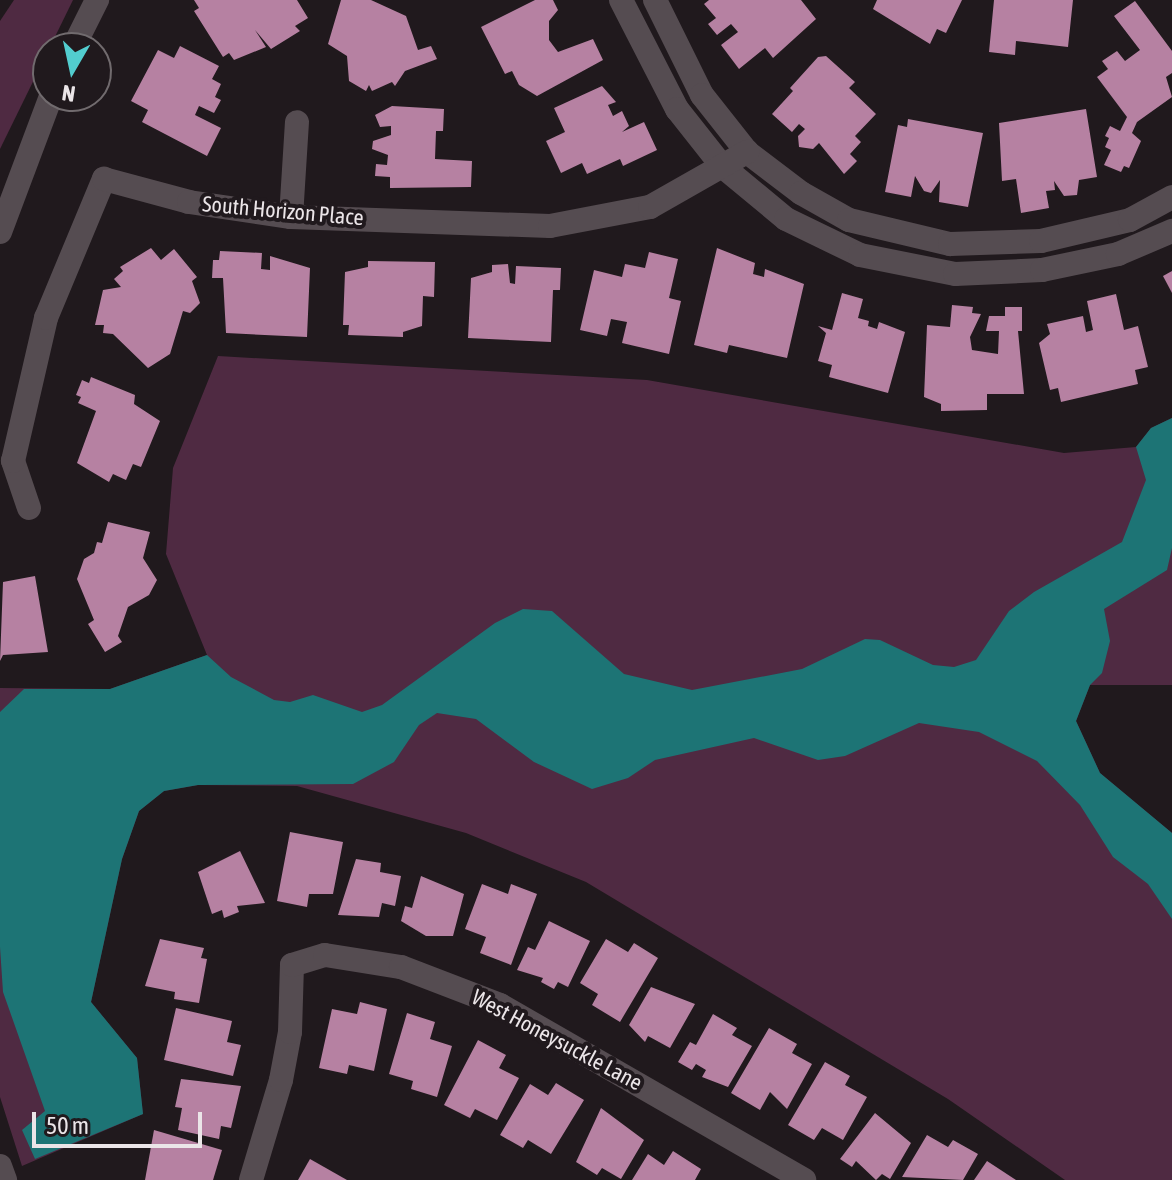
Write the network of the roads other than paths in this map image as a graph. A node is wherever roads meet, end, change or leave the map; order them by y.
1 (97, 0) edge
2 (621, 0) edge
3 (655, 0) edge
4 (81, 32) edge
5 (45, 112) edge
6 (297, 122) dead end
7 (747, 152) junction
8 (722, 166) junction
9 (1172, 197) edge
10 (291, 217) junction
11 (849, 220) junction
12 (1172, 231) edge
13 (0, 232) edge
14 (1041, 241) junction
15 (838, 245) junction
16 (1042, 270) junction
17 (29, 508) dead end
18 (0, 1166) edge
19 (5, 1180) edge
20 (251, 1180) edge
21 (804, 1180) edge

1 - 4 street
2 - 8 street
3 - 7 street
5 - 13 street
6 - 10 street
7 - 8 street, South Horizon Place
7 - 11 street
8 - 10 street, South Horizon Place
8 - 15 street
9 - 14 street
10 - 17 street, South Horizon Place
11 - 14 street
11 - 15 street
12 - 16 street
14 - 16 street
15 - 16 street
18 - 19 street
20 - 21 street, West Honeysuckle Lane

